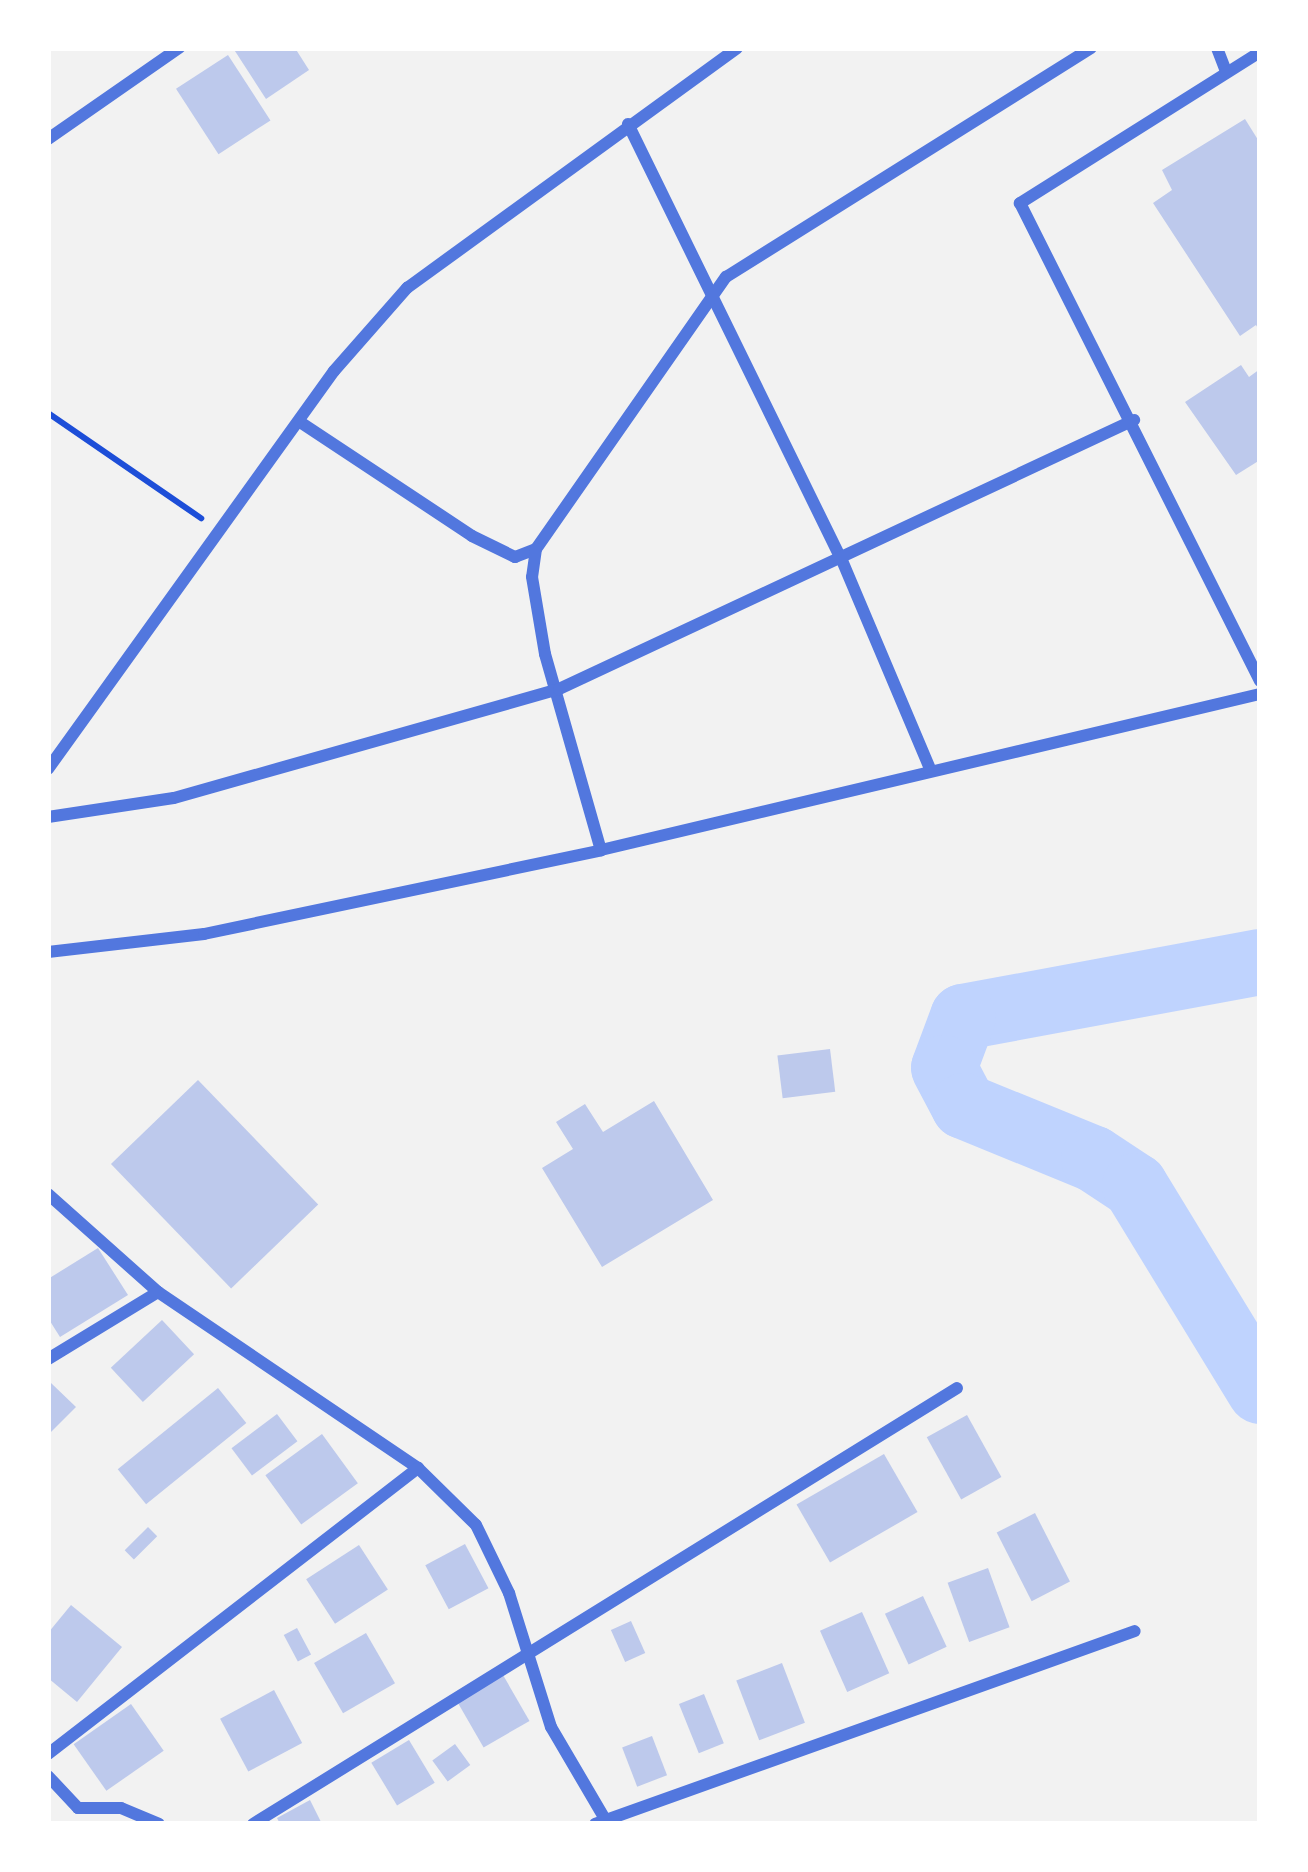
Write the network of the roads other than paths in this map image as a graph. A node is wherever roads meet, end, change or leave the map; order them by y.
1 (178, 48) edge
2 (737, 48) edge
3 (1091, 48) edge
4 (1217, 48) edge
5 (1260, 52) edge
6 (1226, 72) junction
7 (628, 124) junction
8 (48, 139) edge
9 (708, 297) junction
10 (1135, 420) junction
11 (300, 422) junction
12 (536, 549) junction
13 (841, 558) junction
14 (1260, 681) edge
15 (559, 689) junction
16 (1260, 694) edge
17 (48, 769) edge
18 (932, 771) junction
19 (48, 817) edge
20 (601, 850) junction
21 (48, 952) edge
22 (48, 1194) edge
23 (158, 1292) junction
24 (48, 1360) edge
25 (957, 1388) dead end
26 (418, 1468) junction
27 (1135, 1631) dead end
28 (529, 1655) junction
29 (48, 1754) edge
30 (48, 1776) edge
31 (78, 1808) junction
32 (602, 1822) edge
33 (71, 1824) edge
34 (159, 1824) edge
35 (253, 1824) edge

1 - 8 street
2 - 7 street
3 - 9 street
4 - 6 street
5 - 6 street
6 - 10 street
7 - 9 street
7 - 11 street
9 - 12 street
9 - 13 street
10 - 13 street
10 - 14 street
11 - 12 street
11 - 17 street
12 - 15 street
13 - 15 street
13 - 18 street
15 - 19 street
15 - 20 street
16 - 18 street
18 - 20 street
20 - 21 street
22 - 23 street
23 - 24 street
23 - 26 street
25 - 28 street
26 - 28 street
26 - 29 street
27 - 32 street
28 - 32 street
28 - 35 street
30 - 31 street
31 - 33 street
31 - 34 street

